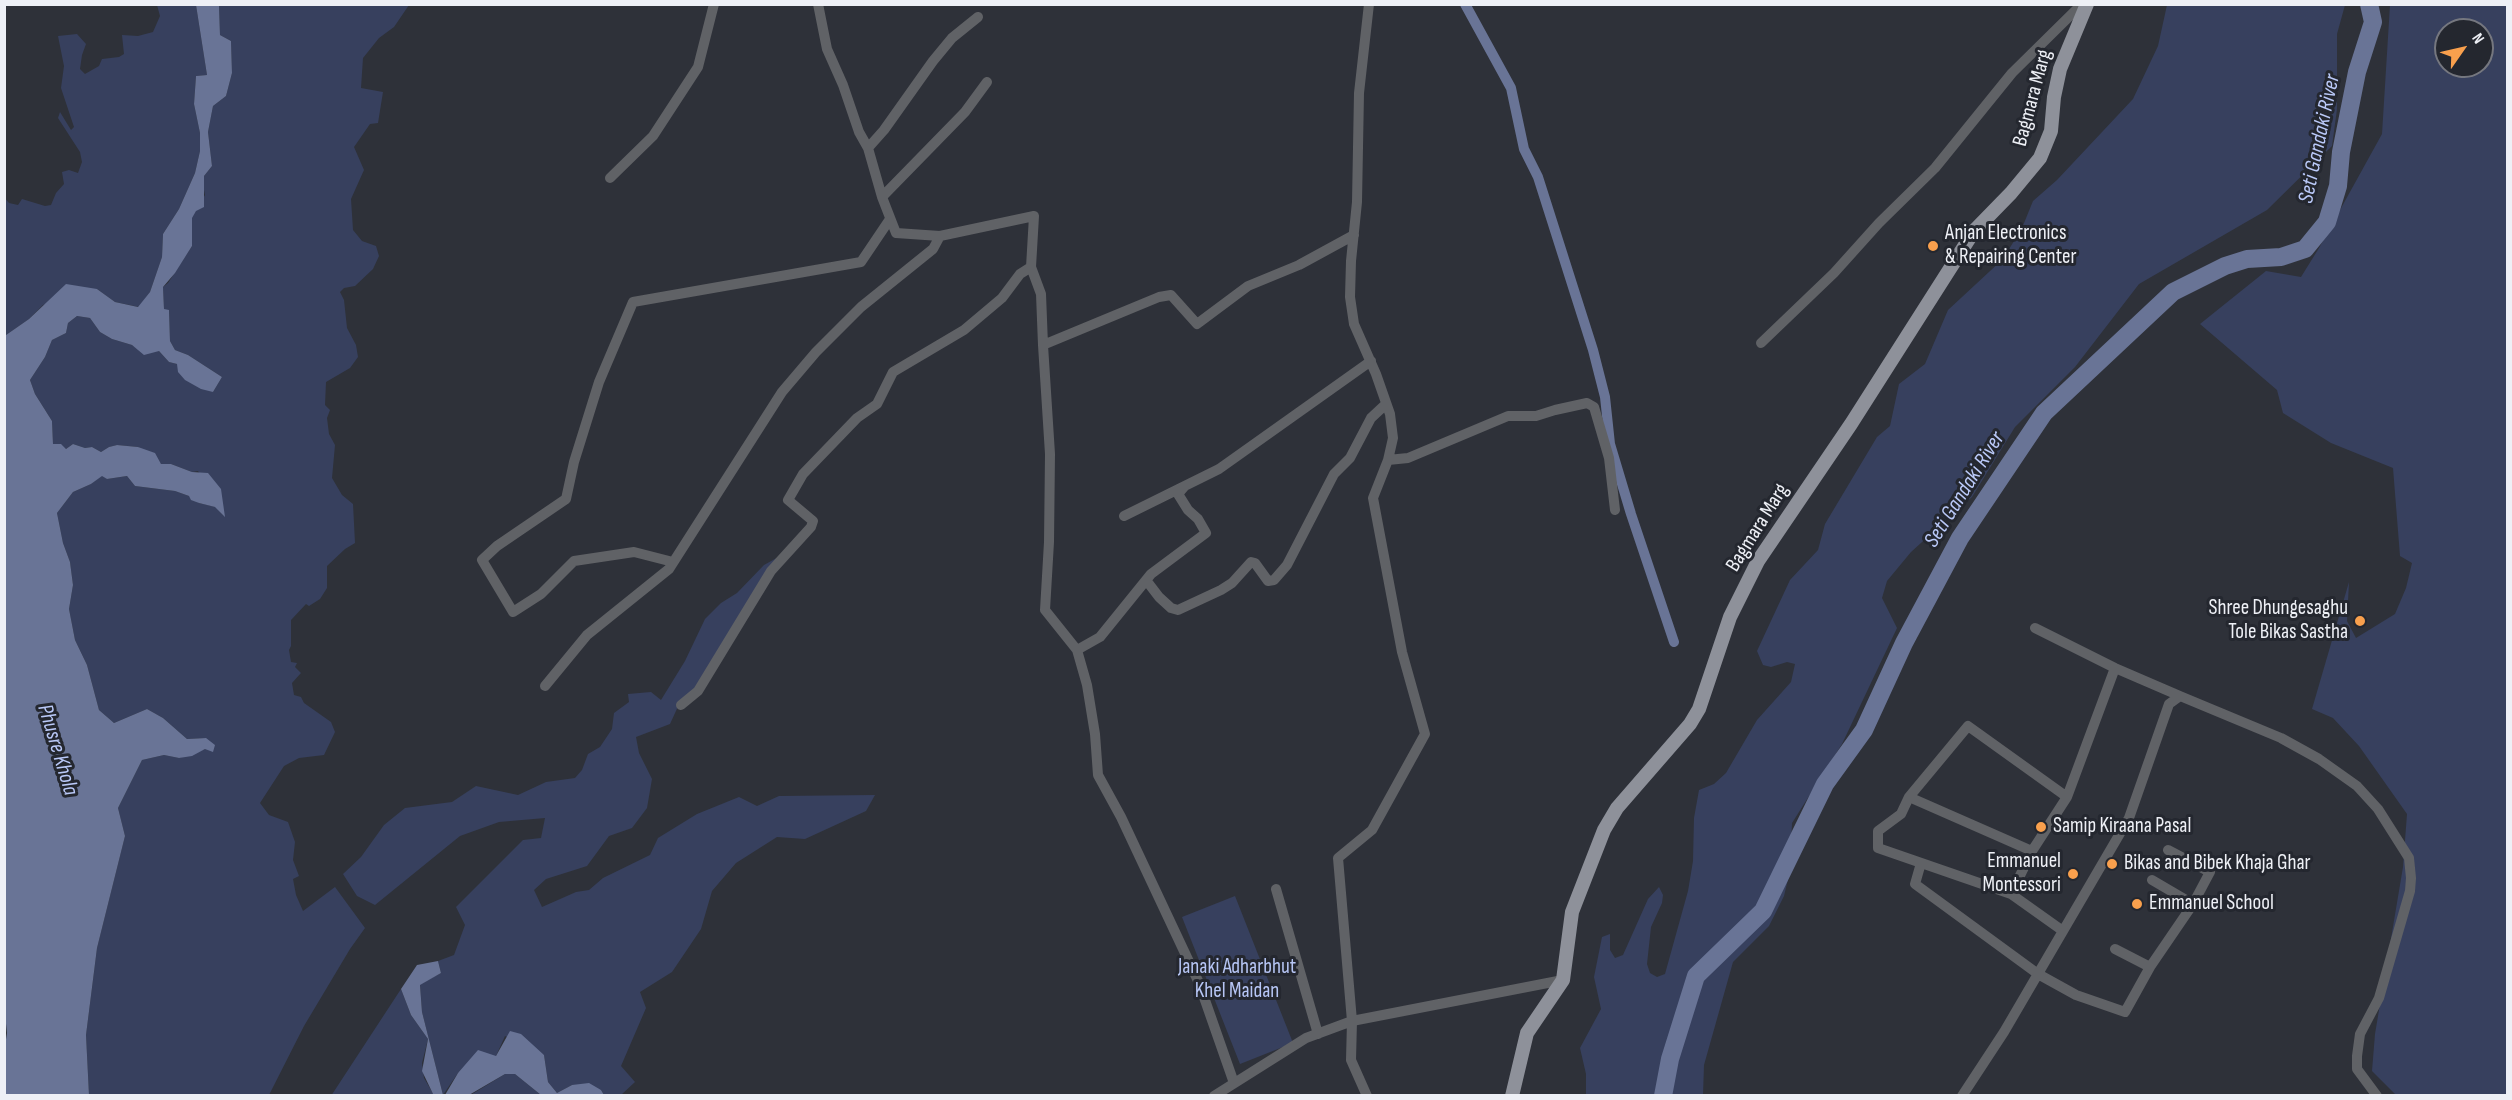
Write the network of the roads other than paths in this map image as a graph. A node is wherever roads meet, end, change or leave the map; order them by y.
1 (714, 4) edge
2 (819, 4) edge
3 (1369, 4) edge
4 (2084, 4) edge
5 (978, 17) dead end
6 (987, 82) dead end
7 (868, 148) junction
8 (610, 178) dead end
9 (882, 197) junction
10 (890, 219) junction
11 (1354, 235) junction
12 (940, 236) junction
13 (1031, 267) junction
14 (1761, 343) dead end
15 (1043, 345) junction
16 (1371, 361) junction
17 (1386, 404) junction
18 (1388, 460) junction
19 (1184, 487) junction
20 (1615, 510) dead end
21 (1124, 516) dead end
22 (673, 562) junction
23 (1146, 579) junction
24 (2035, 628) dead end
25 (1077, 650) junction
26 (2115, 668) junction
27 (545, 686) dead end
28 (2180, 696) junction
29 (681, 705) dead end
30 (1909, 797) junction
31 (2067, 797) junction
32 (2168, 850) dead end
33 (2032, 851) junction
34 (1921, 863) junction
35 (2152, 880) dead end
36 (1276, 889) dead end
37 (2011, 894) junction
38 (2193, 904) junction
39 (2063, 931) junction
40 (2115, 948) dead end
41 (2150, 967) junction
42 (2038, 975) junction
43 (1563, 980) junction
44 (1352, 1021) junction
45 (1318, 1034) junction
46 (1234, 1083) junction
47 (1214, 1095) edge
48 (1367, 1095) edge
49 (1512, 1095) edge
50 (1962, 1095) edge
51 (2377, 1095) edge

1 - 8 street
2 - 7 street
3 - 11 street
4 - 14 street
4 - 43 main road, Bagmara Marg
5 - 7 street
6 - 9 street
7 - 9 street
9 - 10 street
10 - 12 street
10 - 22 street
11 - 15 street
11 - 16 street
12 - 13 street
12 - 22 street
13 - 15 street
13 - 29 street
15 - 25 street
16 - 17 street
16 - 19 street
17 - 18 street
17 - 23 street
18 - 20 street
18 - 44 street
19 - 21 street
19 - 23 street
22 - 27 street
23 - 25 street
24 - 26 street
25 - 46 street
26 - 28 street
26 - 31 street
28 - 39 street
28 - 51 street
30 - 31 street
30 - 33 street
30 - 34 street
31 - 33 street
32 - 38 street
33 - 37 street
34 - 37 street
34 - 42 street
35 - 38 street
36 - 45 street
37 - 39 street
38 - 41 street
39 - 42 street
40 - 41 street
41 - 42 street
42 - 50 street
43 - 44 street
43 - 49 main road, Bagmara Marg
44 - 45 street
44 - 48 street
45 - 46 street
46 - 47 street

